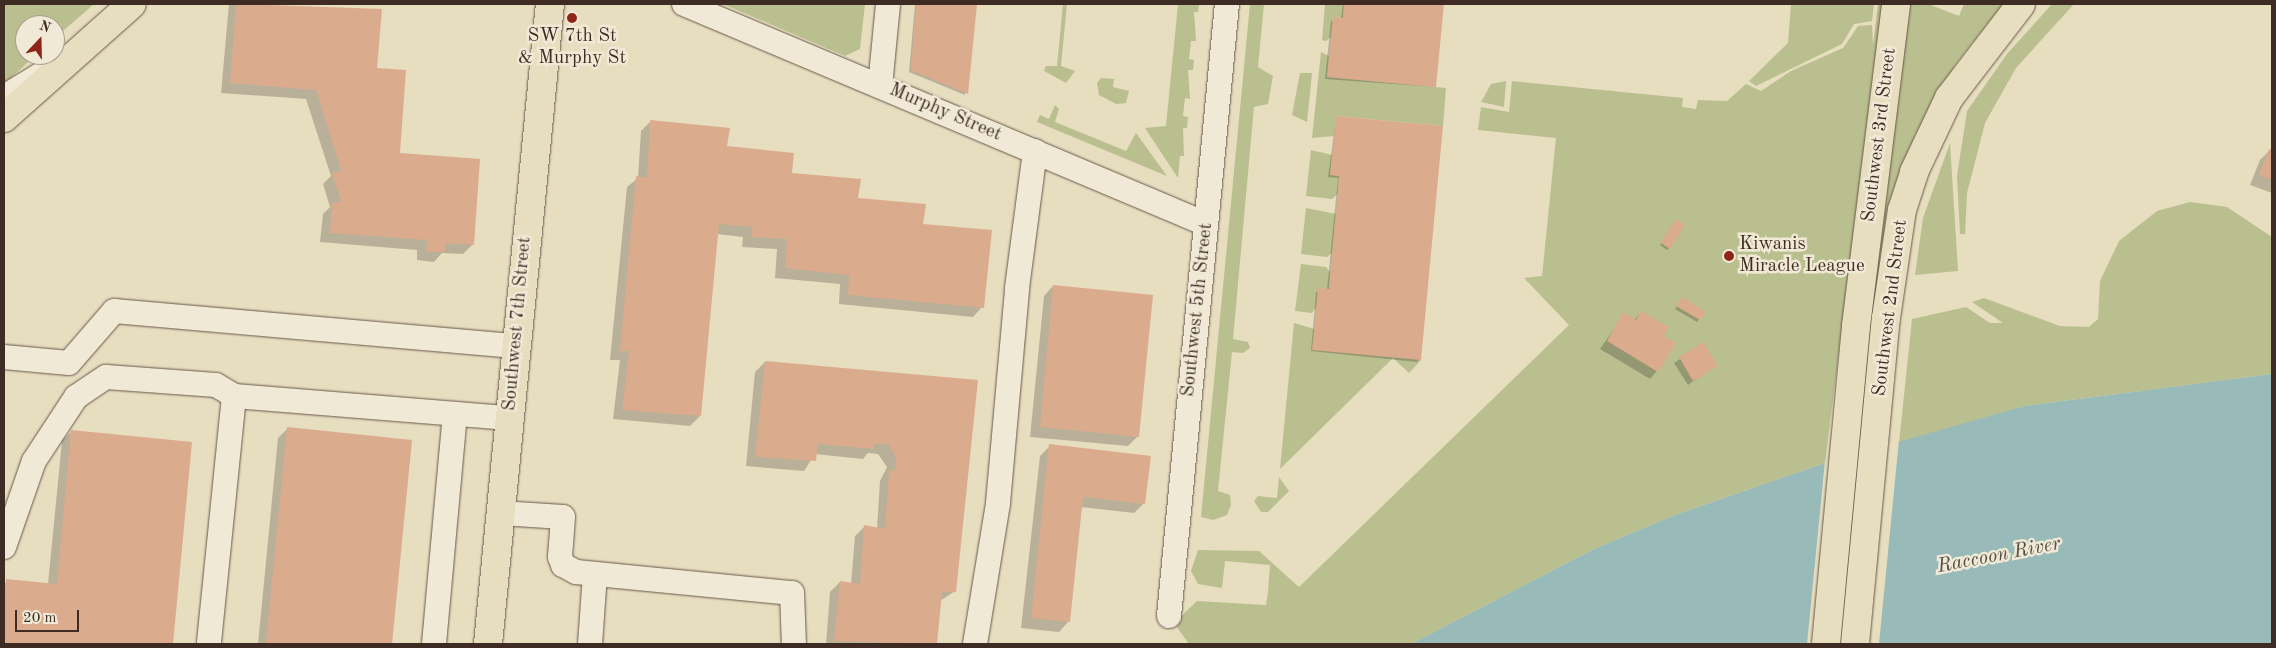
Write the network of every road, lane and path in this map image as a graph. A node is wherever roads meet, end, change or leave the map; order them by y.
1 (132, 4) edge
2 (550, 4) edge
3 (684, 4) edge
4 (888, 4) edge
5 (1227, 4) edge
6 (1896, 4) edge
7 (2021, 4) edge
8 (79, 50) junction
9 (880, 86) junction
10 (4, 97) edge
11 (4, 118) edge
12 (1036, 151) junction
13 (1206, 224) junction
14 (1856, 326) joint
15 (516, 346) junction
16 (4, 357) edge
17 (69, 363) junction
18 (90, 388) junction
19 (234, 396) junction
20 (454, 414) junction
21 (510, 418) junction
22 (500, 513) junction
23 (4, 547) edge
24 (595, 575) junction
25 (1169, 616) dead end
26 (209, 644) edge
27 (434, 644) edge
28 (488, 644) edge
29 (590, 644) edge
30 (794, 644) edge
31 (975, 644) edge
32 (1826, 644) edge
33 (1855, 644) edge

1 - 8 main road
2 - 15 main road, Southwest 7th Street
3 - 9 street, Murphy Street
4 - 9 street
5 - 13 street, Southwest 5th Street
6 - 14 main road, Southwest 3rd Street
7 - 33 main road, Southwest 2nd Street
8 - 10 street
8 - 11 main road
9 - 12 street, Murphy Street
12 - 13 street, Murphy Street
12 - 31 street
13 - 25 street, Southwest 5th Street
14 - 32 main road, Southwest 2nd Street
15 - 17 street
15 - 21 main road, Southwest 7th Street
16 - 17 street
17 - 18 street
18 - 19 street
18 - 23 street
19 - 20 street
19 - 26 street
20 - 21 street
20 - 27 street
21 - 22 main road, Southwest 7th Street
22 - 24 street
22 - 28 main road, Southwest 7th Street
24 - 29 street
24 - 30 street

